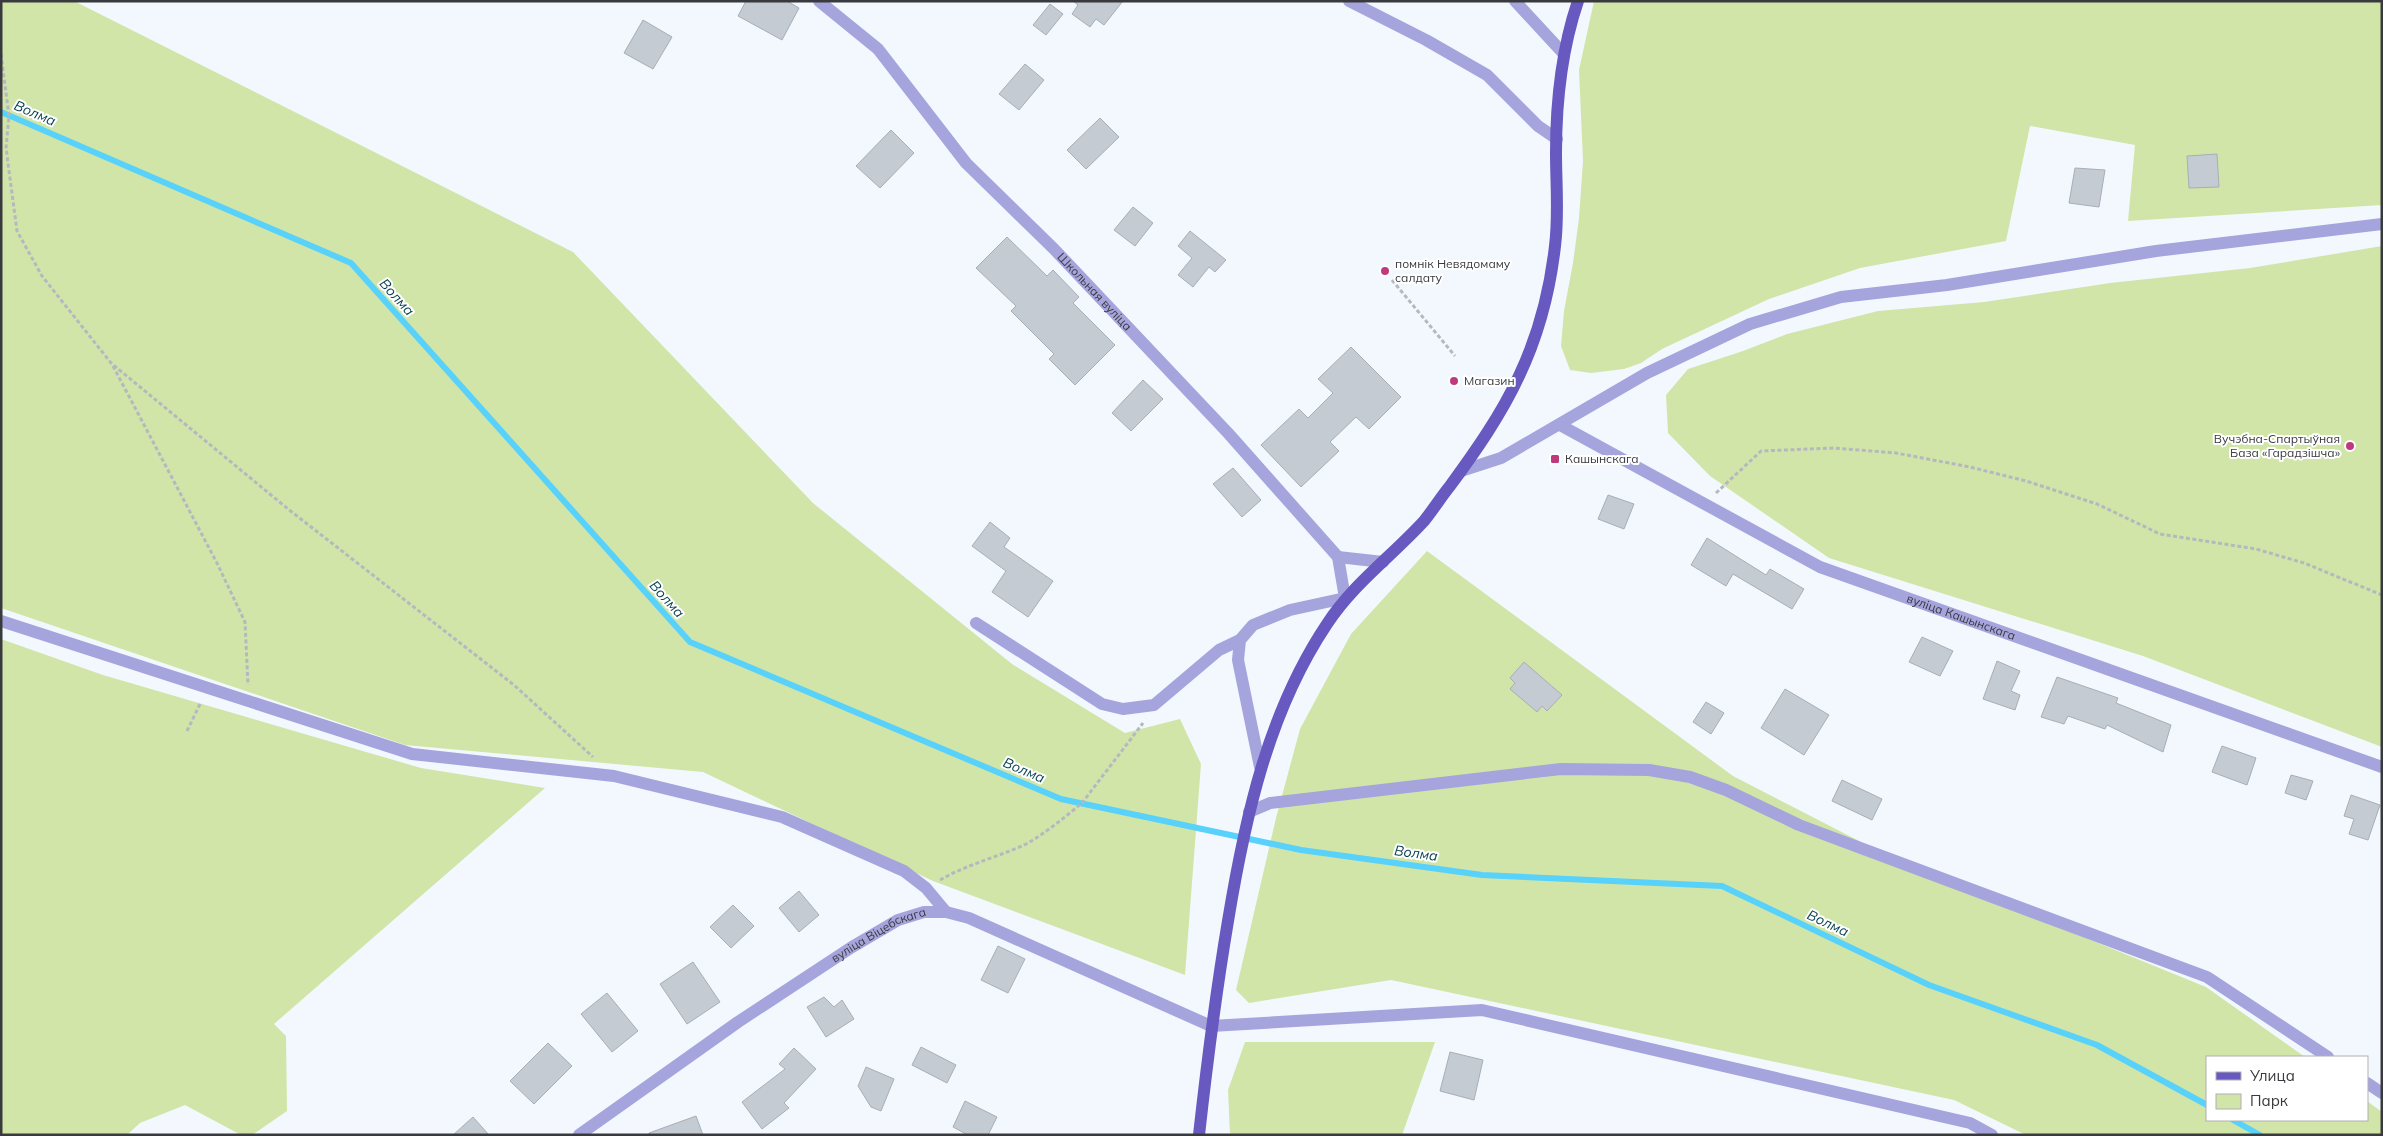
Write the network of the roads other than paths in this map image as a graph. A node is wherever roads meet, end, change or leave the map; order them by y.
1 (819, 1) edge
2 (1349, 1) edge
3 (1515, 1) edge
4 (1578, 1) edge
5 (1563, 53) junction
6 (1557, 139) junction
7 (2382, 224) edge
8 (1560, 425) junction
9 (1461, 471) junction
10 (1338, 557) junction
11 (1383, 562) junction
12 (1345, 598) junction
13 (1, 621) edge
14 (976, 623) dead end
15 (1240, 640) junction
16 (1260, 766) junction
17 (2382, 767) edge
18 (1249, 812) junction
19 (946, 912) junction
20 (1211, 1026) junction
21 (2326, 1056) edge
22 (2368, 1084) edge
23 (2382, 1093) edge
24 (580, 1135) edge
25 (1199, 1135) edge
26 (1992, 1135) edge

1 - 10 street, Школьная вуліца
2 - 6 street
3 - 5 street
4 - 5 main road
5 - 6 main road
6 - 9 main road
7 - 8 street
8 - 9 street
8 - 17 street, вуліца Кашынскага
9 - 11 main road
10 - 11 street
10 - 12 street
11 - 12 main road
12 - 15 street
12 - 16 main road
13 - 19 street
14 - 15 street
15 - 16 street
16 - 18 main road
18 - 20 main road
18 - 21 street
19 - 20 street, вуліца Віцебскага
19 - 24 street, вуліца Віцебскага
20 - 25 main road
20 - 26 street
22 - 23 street

